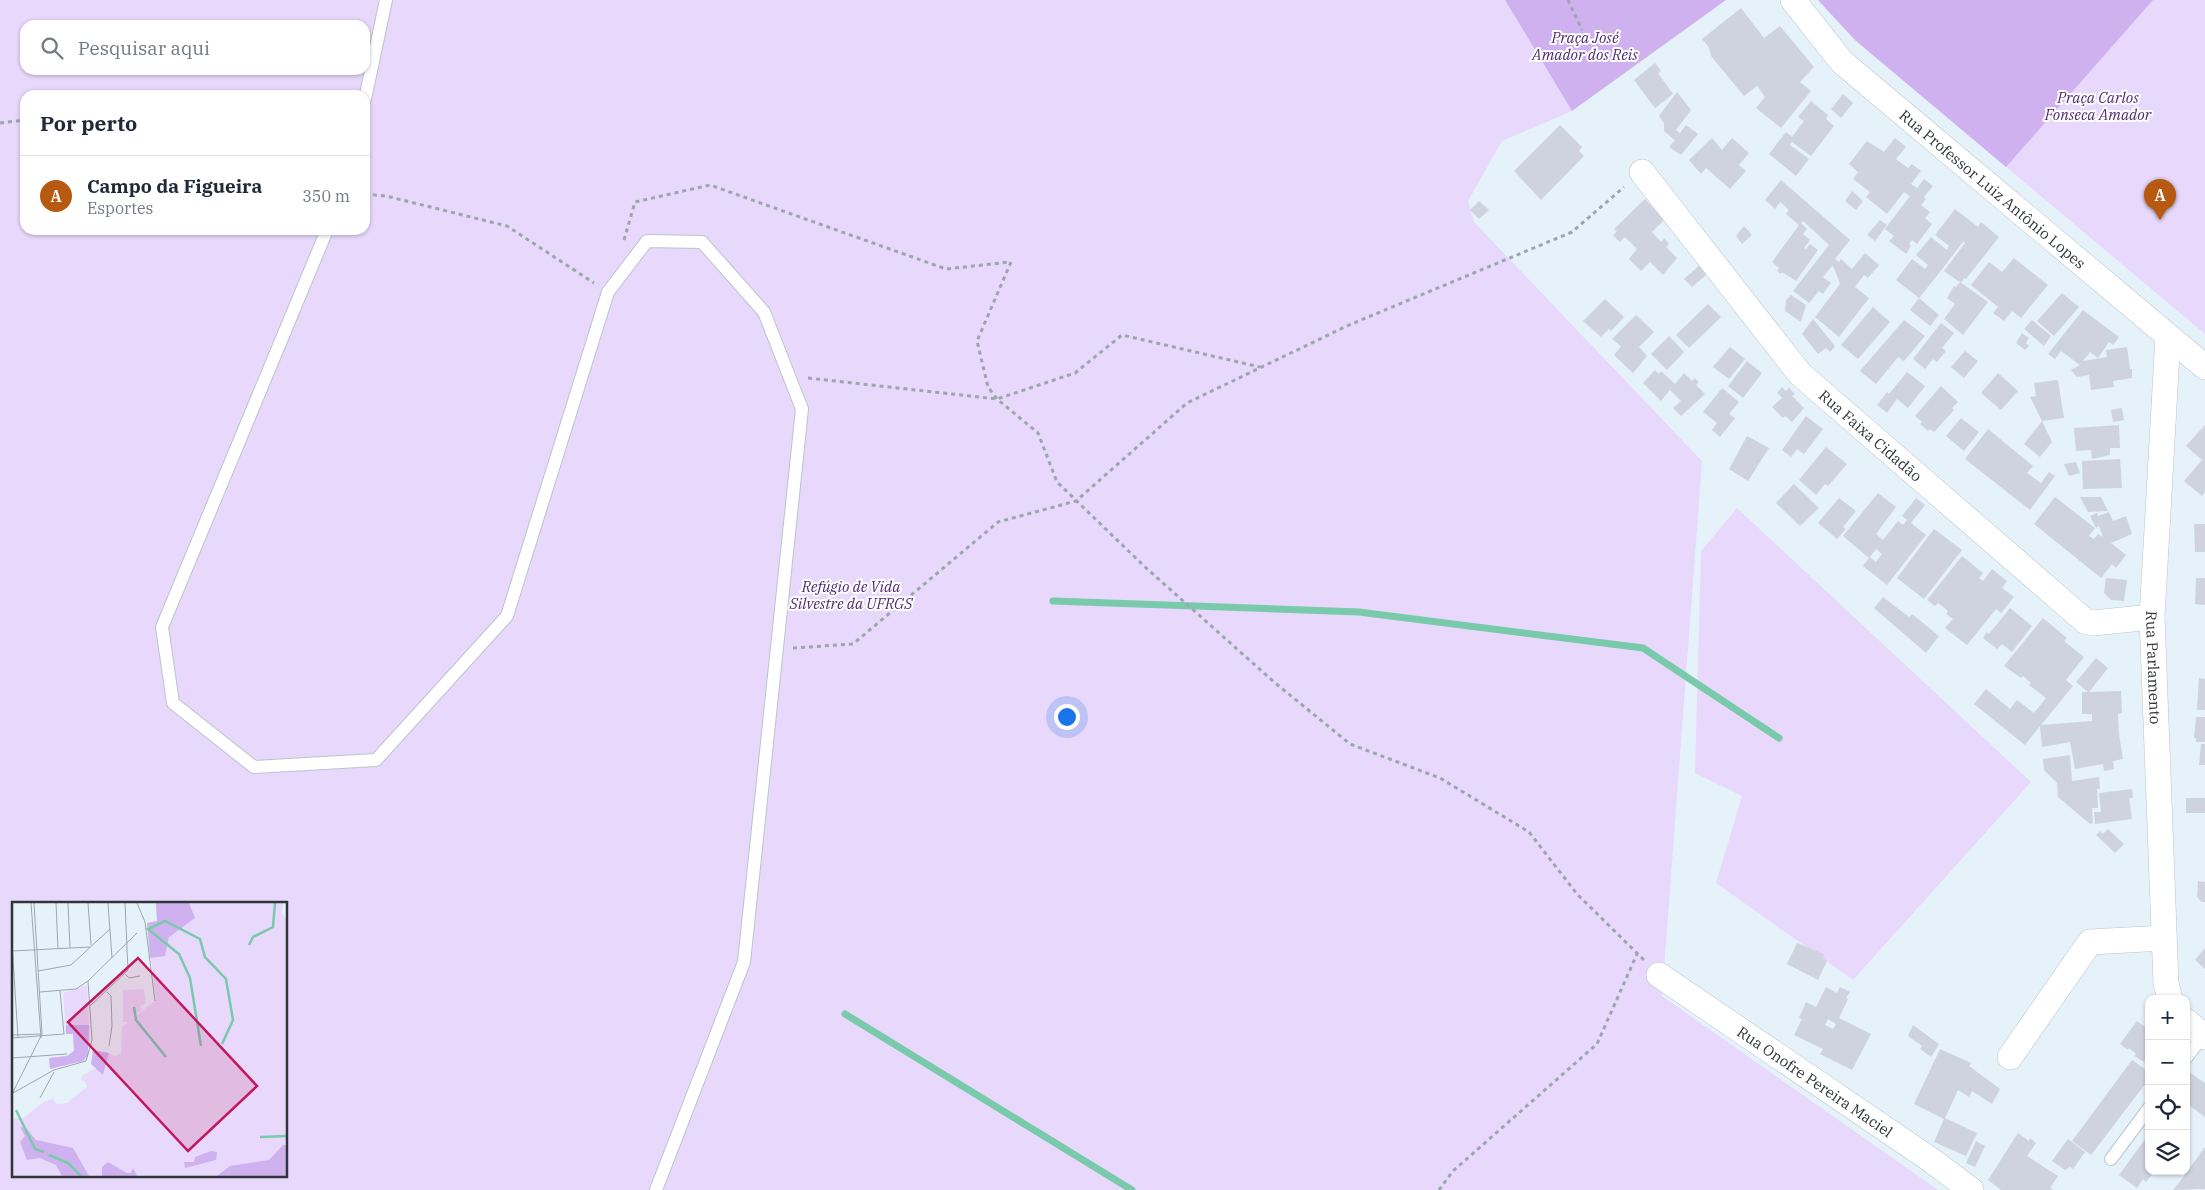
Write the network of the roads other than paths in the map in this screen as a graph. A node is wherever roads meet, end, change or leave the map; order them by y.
1 (386, 0) edge
2 (1793, 0) edge
3 (367, 90) edge
4 (1642, 172) road end
5 (326, 235) edge
6 (2168, 336) junction
7 (2205, 367) edge
8 (2152, 617) junction
9 (2164, 938) junction
10 (1659, 975) road end
11 (2169, 995) edge
12 (2198, 1031) edge
13 (2190, 1049) edge
14 (2010, 1057) dead end
15 (2145, 1113) edge
16 (2111, 1159) dead end
17 (656, 1190) edge
18 (1971, 1190) edge

1 - 3 lane
2 - 6 street, Rua Professor Luiz Antônio Lopes
4 - 8 street, Rua Faixa Cidadão
5 - 17 lane
6 - 7 street, Rua Professor Luiz Antônio Lopes
6 - 8 street, Rua Parlamento
8 - 9 street, Rua Parlamento
9 - 11 street, Rua Parlamento
9 - 14 street
10 - 18 street, Rua Onofre Pereira Maciel
12 - 13 lane
15 - 16 lane

